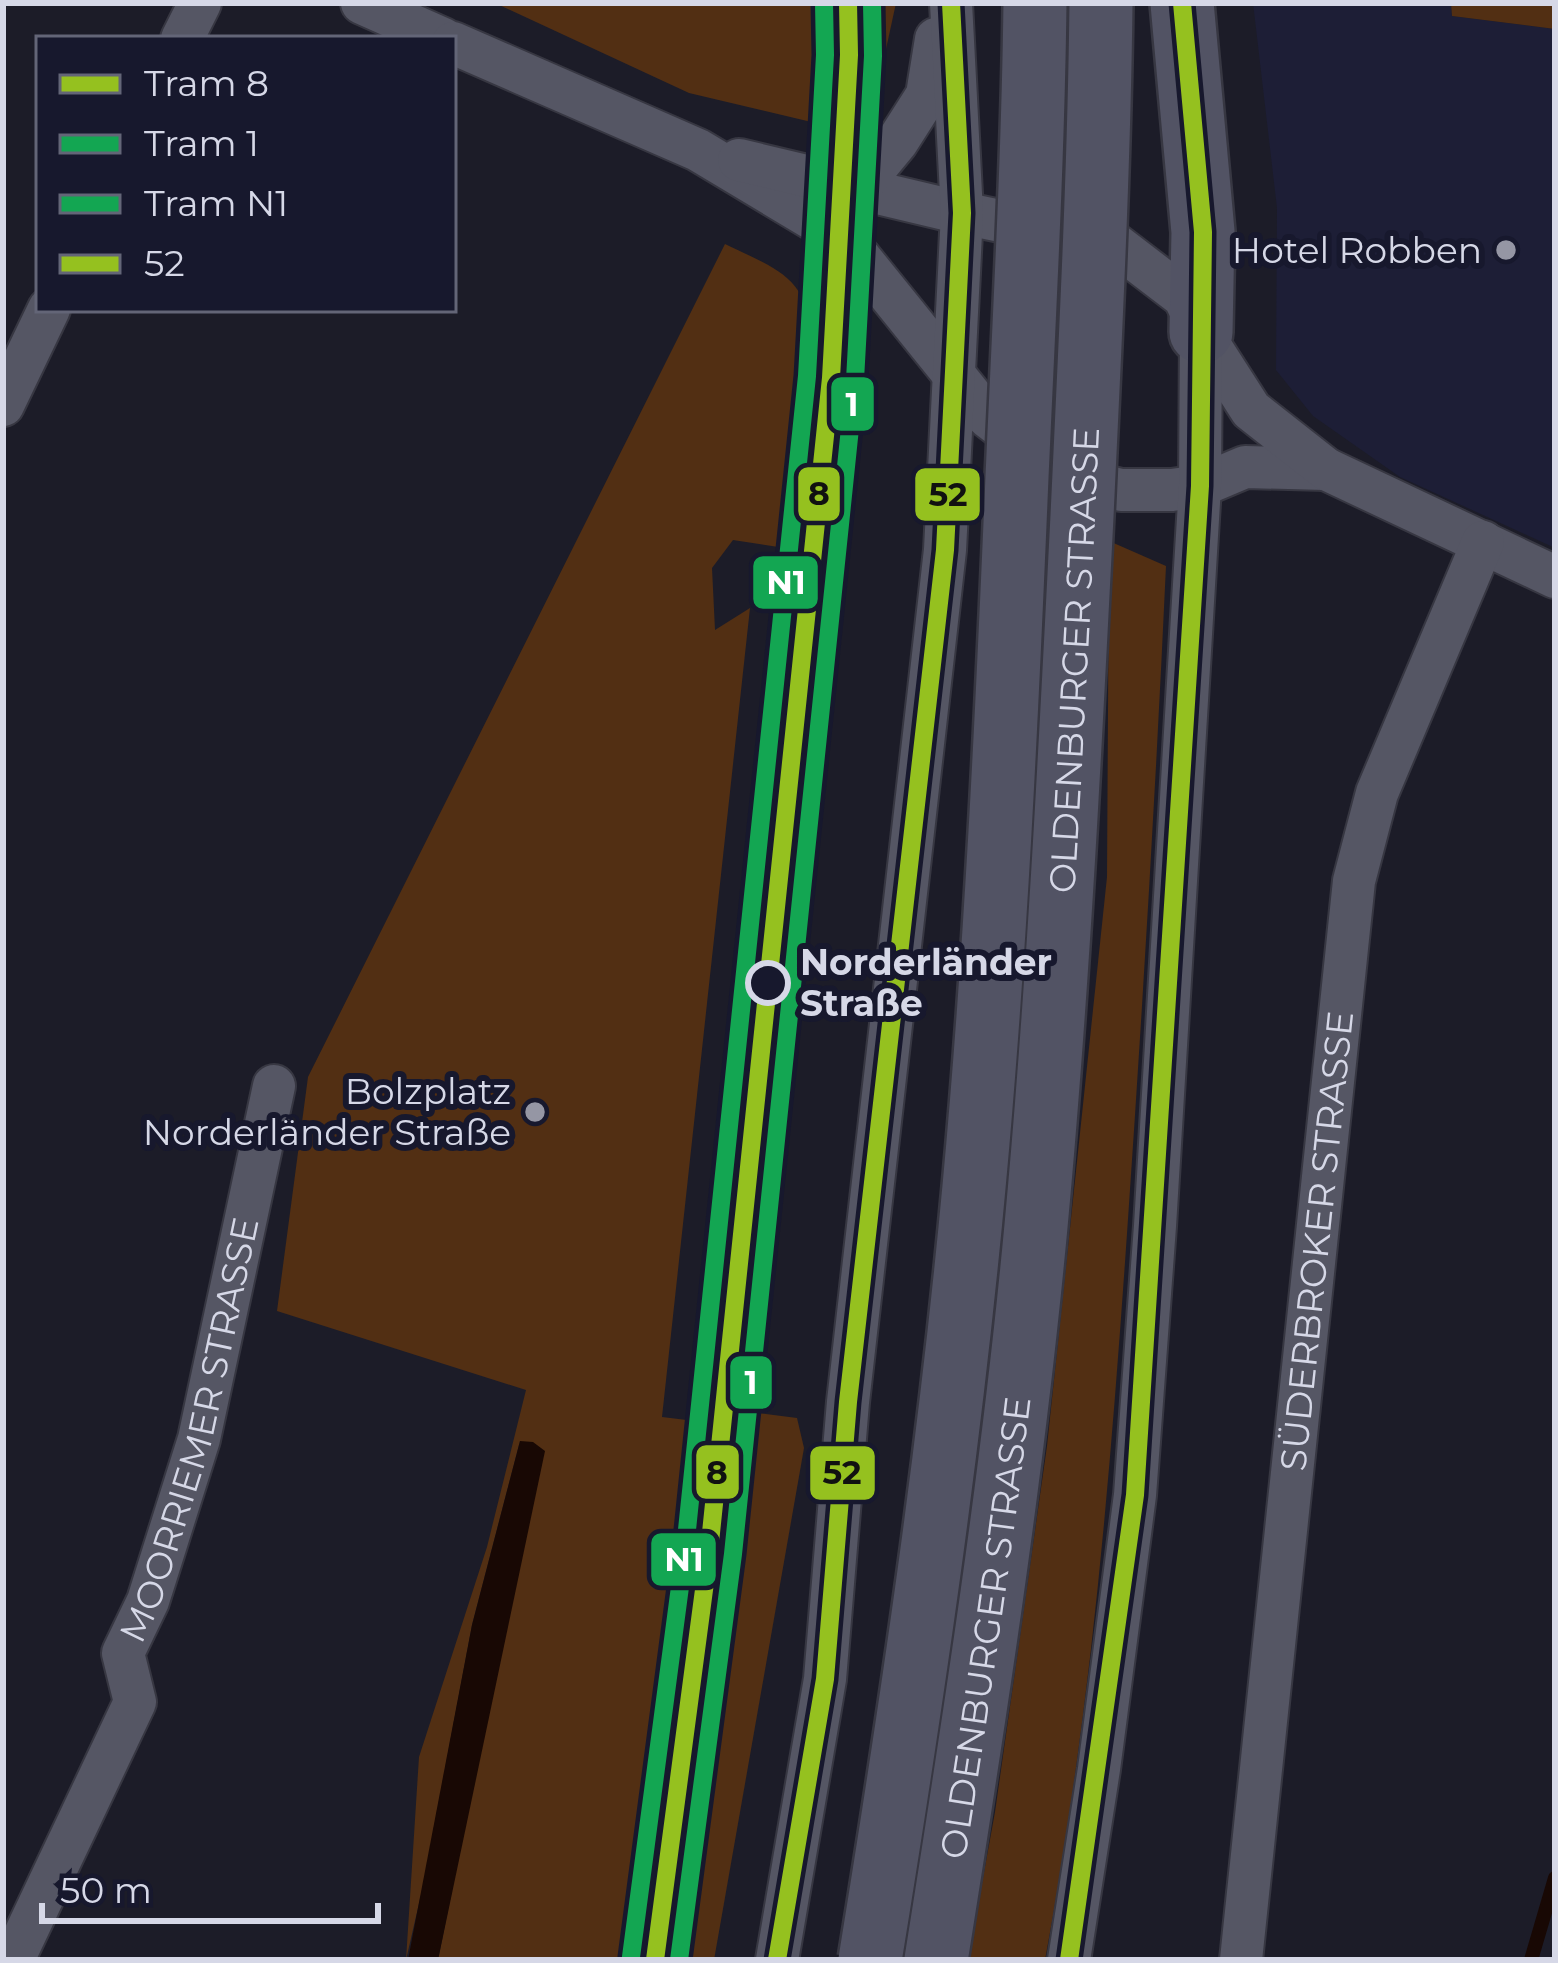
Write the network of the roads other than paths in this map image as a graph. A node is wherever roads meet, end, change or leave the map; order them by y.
1 (200, 3) edge
2 (362, 3) edge
3 (948, 3) edge
4 (1035, 3) edge
5 (1101, 3) edge
6 (1182, 3) edge
7 (184, 36) edge
8 (436, 36) edge
9 (456, 45) edge
10 (698, 150) junction
11 (859, 188) junction
12 (962, 213) junction
13 (49, 312) edge
14 (1201, 332) junction
15 (951, 372) junction
16 (3, 405) edge
17 (1326, 469) junction
18 (1200, 486) junction
19 (1483, 542) junction
20 (1555, 577) edge
21 (274, 1086) dead end
22 (13, 1960) edge
23 (777, 1960) edge
24 (870, 1960) edge
25 (936, 1960) edge
26 (1069, 1960) edge
27 (1241, 1960) edge

1 - 7 street
2 - 8 street
3 - 11 street
3 - 12 street
4 - 24 highway, OLDENBURGER STRASSE, bridge
5 - 25 highway, OLDENBURGER STRASSE, bridge
6 - 14 highway
9 - 10 street
10 - 11 street
10 - 15 street
11 - 12 street
12 - 14 street
12 - 15 street
13 - 16 street
14 - 17 street
14 - 18 street
15 - 18 street
15 - 23 street
17 - 18 street
17 - 19 street
18 - 26 street
19 - 20 street
19 - 27 street, SÜDERBROKER STRASSE
21 - 22 street, MOORRIEMER STRASSE

